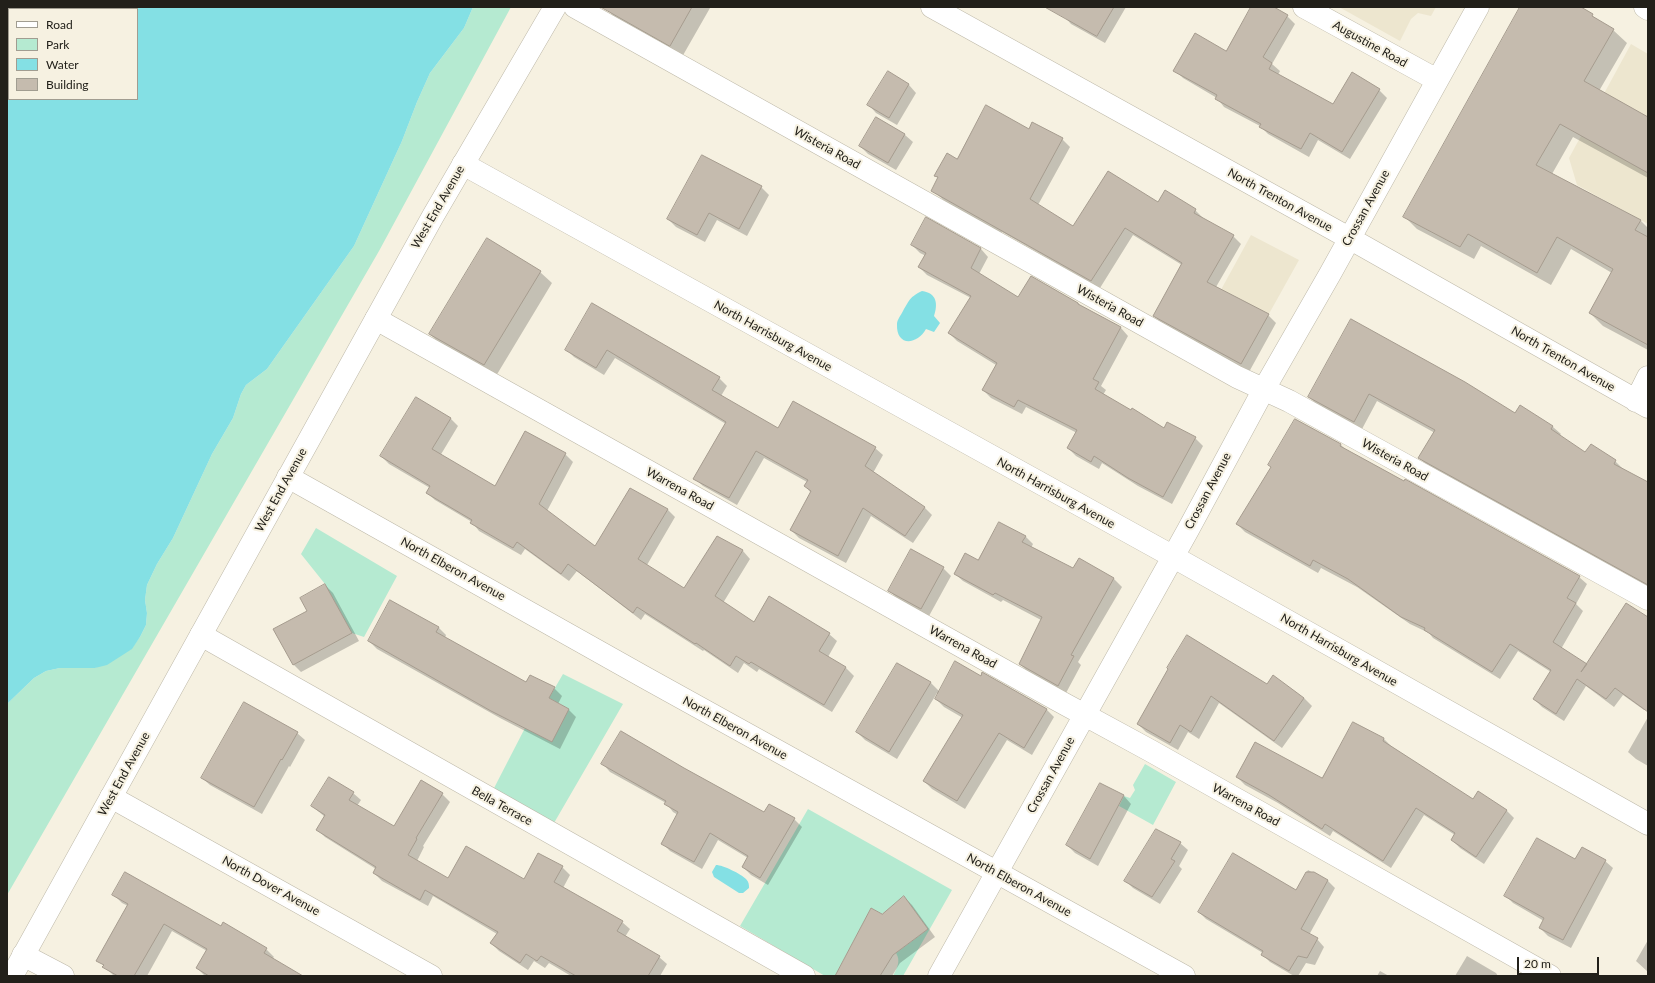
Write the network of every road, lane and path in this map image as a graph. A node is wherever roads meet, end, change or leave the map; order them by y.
1 (554, 7) edge
2 (575, 7) edge
3 (932, 7) edge
4 (1304, 7) edge
5 (1478, 7) edge
6 (1645, 7) edge
7 (1648, 9) edge
8 (1437, 80) junction
9 (463, 164) junction
10 (1349, 238) junction
11 (376, 319) junction
12 (1648, 377) edge
13 (1264, 389) junction
14 (1642, 404) edge
15 (288, 477) junction
16 (1172, 556) junction
17 (1648, 599) edge
18 (201, 635) junction
19 (1085, 714) junction
20 (111, 797) junction
21 (1648, 824) edge
22 (998, 873) junction
23 (24, 955) junction
24 (12, 976) edge
25 (63, 976) edge
26 (431, 976) edge
27 (804, 976) edge
28 (939, 976) edge
29 (1184, 976) edge
30 (1550, 976) edge

1 - 9 main road, West End Avenue
2 - 13 main road, Wisteria Road
3 - 10 main road, North Trenton Avenue
4 - 8 main road, Augustine Road
5 - 8 main road, Crossan Avenue
6 - 7 main road
8 - 10 main road, Crossan Avenue
9 - 11 main road, West End Avenue
9 - 16 main road, North Harrisburg Avenue
10 - 13 main road, Crossan Avenue
10 - 14 main road, North Trenton Avenue
11 - 15 main road, West End Avenue
11 - 19 main road, Warrena Road
12 - 14 main road
13 - 16 main road, Crossan Avenue
13 - 17 main road, Wisteria Road
15 - 18 main road, West End Avenue
15 - 22 main road, North Elberon Avenue
16 - 19 main road, Crossan Avenue
16 - 21 main road, North Harrisburg Avenue
18 - 20 main road, West End Avenue
18 - 27 main road, Bella Terrace
19 - 22 main road, Crossan Avenue
19 - 30 main road, Warrena Road
20 - 23 main road, West End Avenue
20 - 26 main road, North Dover Avenue
22 - 28 main road, Crossan Avenue
22 - 29 main road, North Elberon Avenue
23 - 24 main road, West End Avenue
23 - 25 main road

